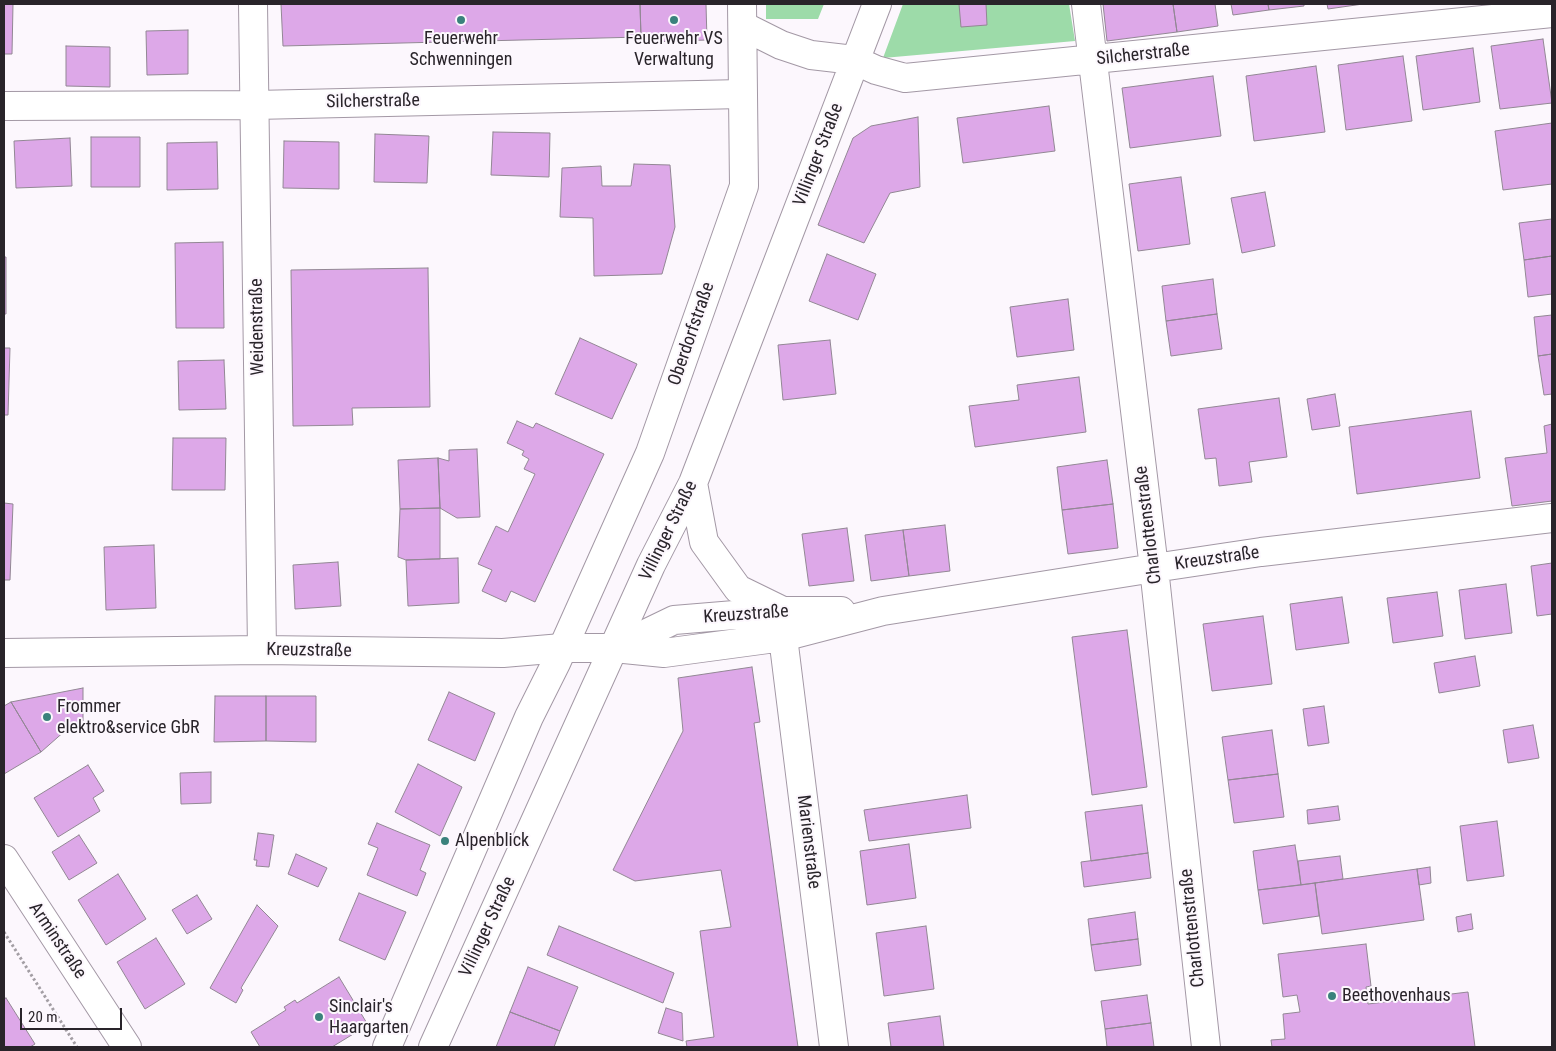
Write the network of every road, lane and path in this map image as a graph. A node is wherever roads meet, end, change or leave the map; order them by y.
1 (253, 4) edge
2 (877, 4) edge
3 (1086, 4) edge
4 (1552, 13) edge
5 (742, 15) edge
6 (854, 60) junction
7 (1094, 60) junction
8 (742, 94) junction
9 (255, 105) junction
10 (4, 106) edge
11 (693, 483) junction
12 (1552, 518) edge
13 (1154, 568) junction
14 (783, 624) junction
15 (562, 648) junction
16 (614, 648) junction
17 (262, 650) junction
18 (4, 653) edge
19 (4, 860) edge
20 (4, 932) edge
21 (77, 1047) edge
22 (127, 1047) edge
23 (387, 1047) edge
24 (433, 1047) edge
25 (834, 1047) edge
26 (1206, 1047) edge

1 - 9 street, Weidenstraße
2 - 6 street, Villinger Straße
3 - 7 street, Charlottenstraße
4 - 7 street, Silcherstraße
5 - 6 street, Silcherstraße
5 - 8 street, Oberdorfstraße
6 - 7 street, Silcherstraße
6 - 11 street, Villinger Straße
7 - 13 street, Charlottenstraße
8 - 9 street, Silcherstraße
8 - 15 street, Oberdorfstraße
9 - 10 street, Silcherstraße
9 - 17 street, Weidenstraße
11 - 14 street
11 - 16 street, Villinger Straße
12 - 13 street, Kreuzstraße
13 - 14 street, Kreuzstraße
13 - 26 street, Charlottenstraße
14 - 16 street, Kreuzstraße
14 - 25 street, Marienstraße
15 - 16 street, Kreuzstraße
15 - 17 street, Kreuzstraße
15 - 23 street
16 - 24 street, Villinger Straße
17 - 18 street, Kreuzstraße
19 - 22 street, Arminstraße
20 - 21 path

